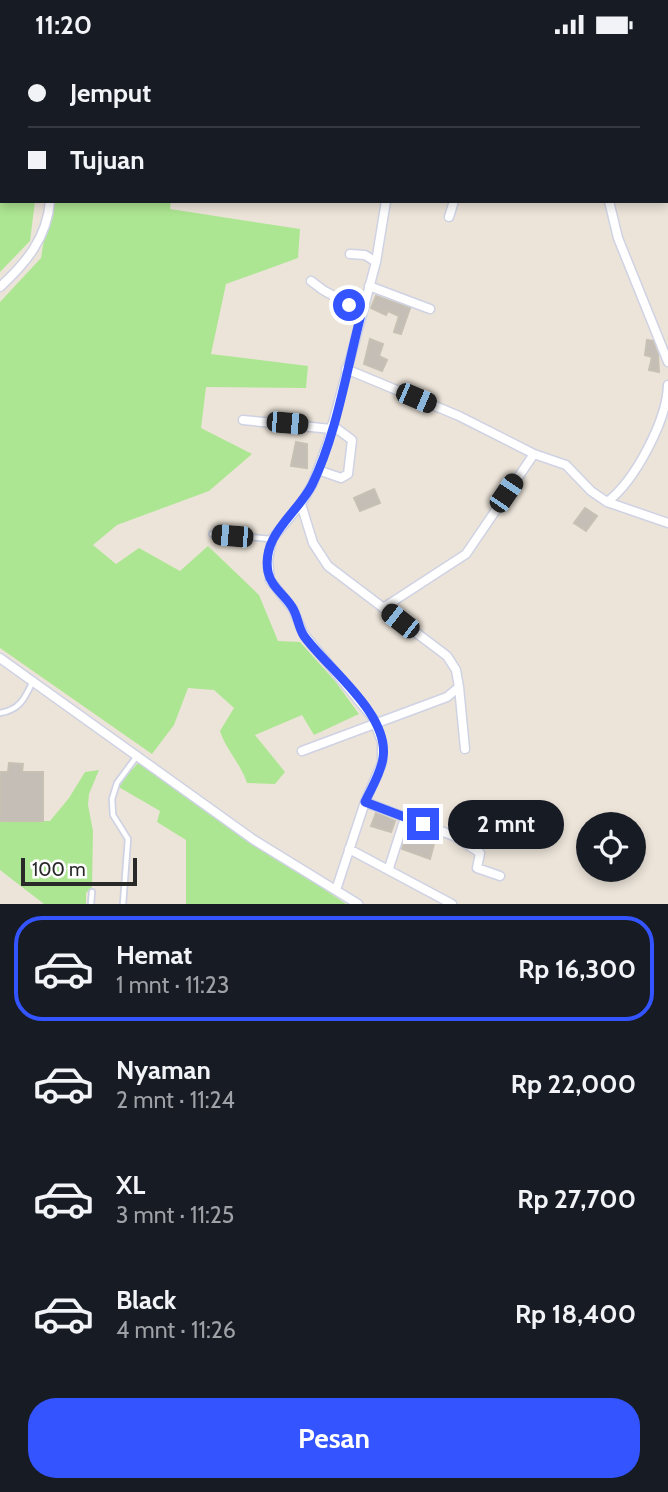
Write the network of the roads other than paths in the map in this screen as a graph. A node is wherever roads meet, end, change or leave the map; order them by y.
1 (49, 203) edge
2 (386, 203) edge
3 (453, 203) edge
4 (609, 203) edge
5 (449, 217) dead end
6 (351, 254) dead end
7 (376, 262) junction
8 (311, 281) dead end
9 (369, 286) junction
10 (0, 287) edge
11 (430, 309) dead end
12 (362, 311) junction
13 (668, 362) edge
14 (346, 369) junction
15 (668, 385) edge
16 (243, 420) dead end
17 (331, 427) junction
18 (534, 454) junction
19 (318, 470) junction
20 (607, 502) junction
21 (301, 503) junction
22 (668, 523) edge
23 (212, 534) dead end
24 (272, 539) junction
25 (383, 608) junction
26 (0, 658) edge
27 (34, 681) junction
28 (459, 687) junction
29 (0, 713) edge
30 (376, 724) junction
31 (465, 749) dead end
32 (302, 751) dead end
33 (137, 755) junction
34 (365, 802) junction
35 (405, 818) junction
36 (349, 849) junction
37 (389, 868) junction
38 (500, 876) dead end
39 (336, 890) junction
40 (92, 892) dead end
41 (91, 904) edge
42 (123, 904) edge
43 (358, 904) edge
44 (452, 904) edge

1 - 10 street
2 - 7 street
3 - 5 street
4 - 13 street
6 - 7 street
7 - 9 street
8 - 12 street
9 - 11 street
9 - 12 street
12 - 14 street
14 - 17 street
14 - 18 street
15 - 20 street
16 - 17 street
17 - 19 street
17 - 19 street
18 - 20 street
18 - 25 street
19 - 21 street
20 - 22 street
21 - 24 street
21 - 25 street
23 - 24 lane
24 - 30 street
25 - 28 street
26 - 27 street
27 - 29 lane
27 - 33 street
28 - 30 street
28 - 31 street
30 - 32 street
30 - 34 street
33 - 39 street
33 - 42 lane
34 - 35 street
34 - 36 street
35 - 37 street
35 - 38 street
36 - 37 street
36 - 39 street
37 - 44 street
39 - 43 street
40 - 41 lane

